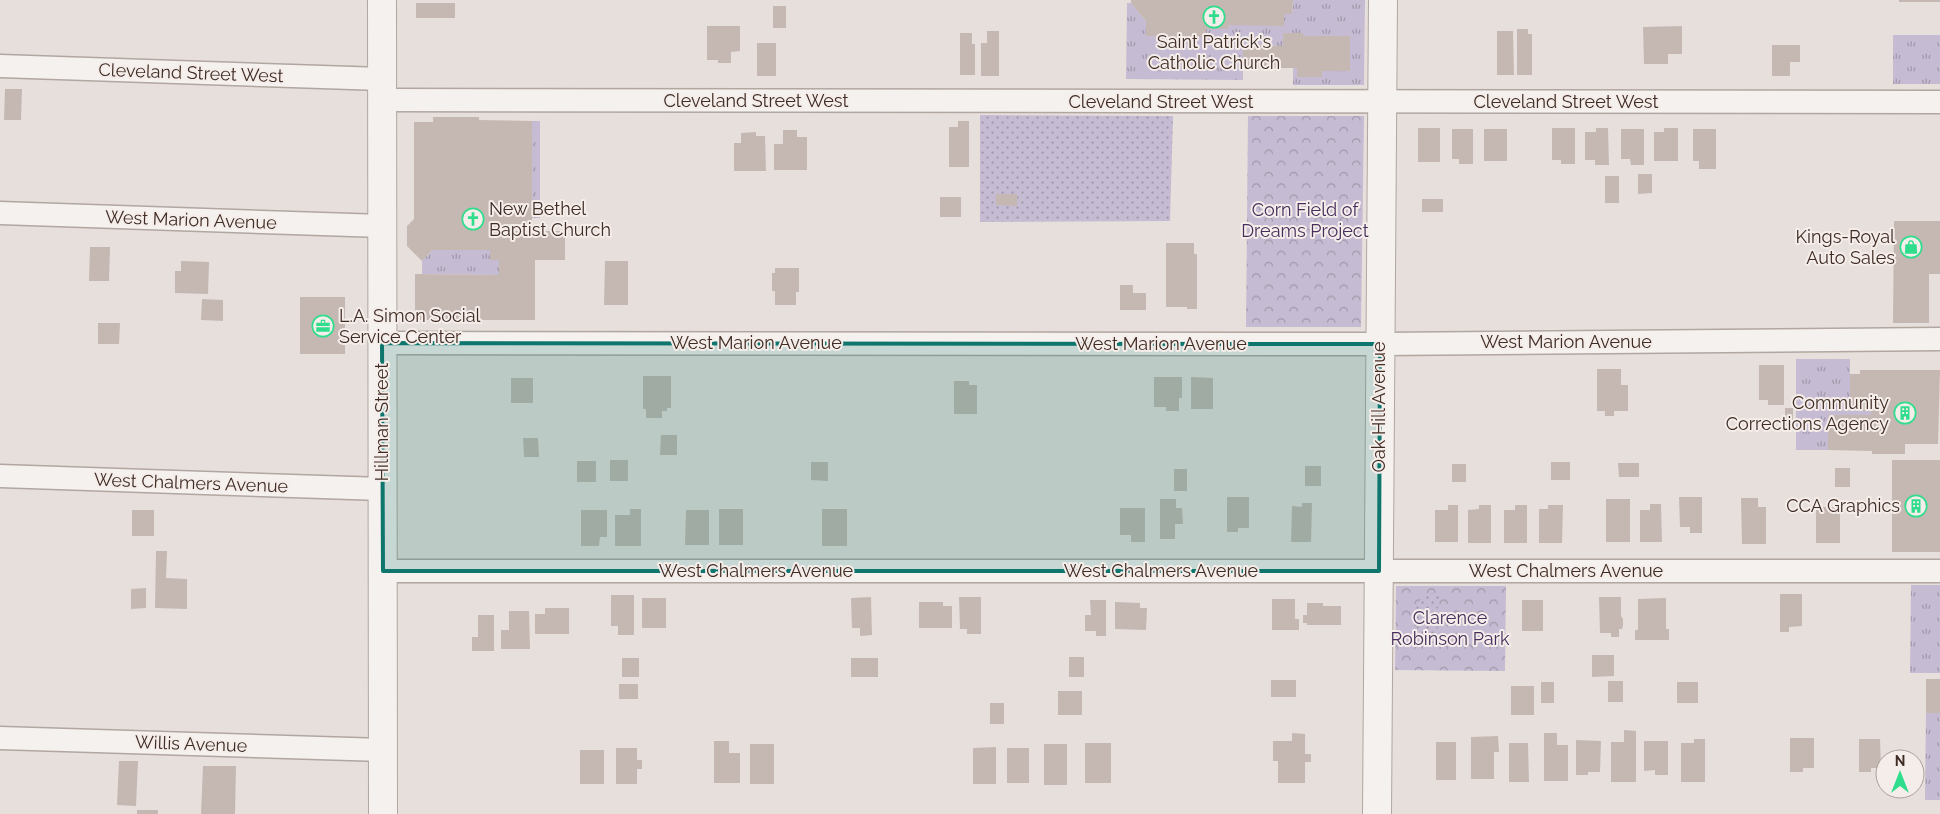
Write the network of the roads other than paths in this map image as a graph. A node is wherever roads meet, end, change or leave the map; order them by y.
1 (382, 0) edge
2 (1384, 0) edge
3 (0, 66) edge
4 (382, 90) junction
5 (1382, 102) junction
6 (1940, 102) edge
7 (0, 213) edge
8 (382, 226) junction
9 (1940, 339) edge
10 (382, 343) junction
11 (1380, 344) junction
12 (0, 476) edge
13 (382, 489) junction
14 (383, 571) junction
15 (1378, 572) junction
16 (1940, 572) edge
17 (0, 738) edge
18 (383, 750) junction
19 (383, 814) edge
20 (1376, 814) edge

1 - 4 street, Hillman Street
2 - 5 street, Oak Hill Avenue
3 - 4 street, Cleveland Street West
4 - 5 street, Cleveland Street West
4 - 8 street, Hillman Street
5 - 6 street, Cleveland Street West
5 - 11 street, Oak Hill Avenue
7 - 8 street, West Marion Avenue
8 - 10 street, Hillman Street
9 - 11 street, West Marion Avenue
10 - 11 street, West Marion Avenue
10 - 13 street, Hillman Street
11 - 15 street, Oak Hill Avenue
12 - 13 street, West Chalmers Avenue
13 - 14 street, Hillman Street
14 - 15 street, West Chalmers Avenue
14 - 18 street, Hillman Street
15 - 16 street, West Chalmers Avenue
15 - 20 street, Oak Hill Avenue
17 - 18 street, Willis Avenue
18 - 19 street, Hillman Street

